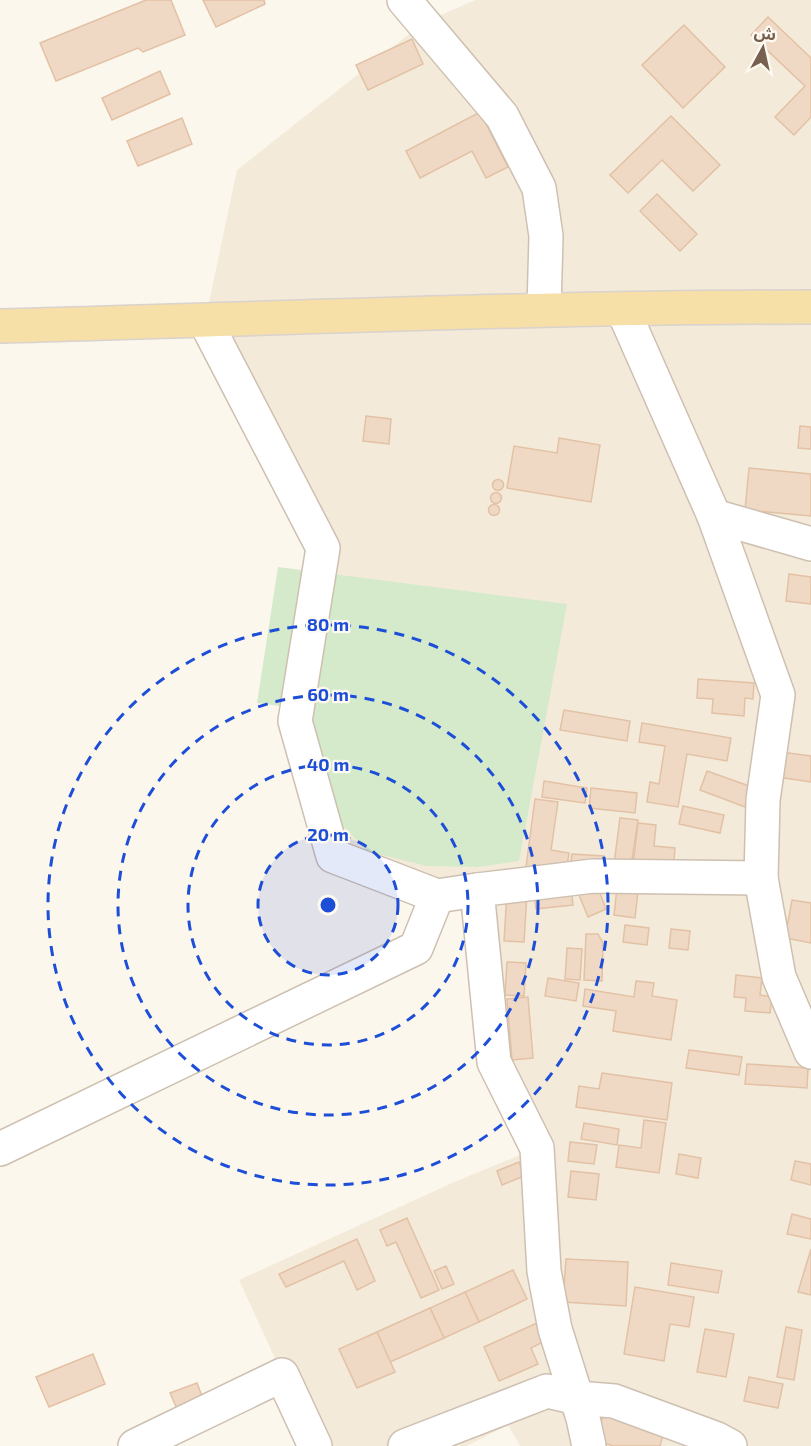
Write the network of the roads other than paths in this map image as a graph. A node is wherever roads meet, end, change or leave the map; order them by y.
1 (404, 0) edge
2 (810, 304) edge
3 (544, 309) junction
4 (623, 310) junction
5 (205, 321) junction
6 (0, 326) edge
7 (714, 516) junction
8 (811, 544) edge
9 (761, 878) junction
10 (477, 890) junction
11 (437, 896) junction
12 (811, 1053) edge
13 (0, 1149) edge
14 (577, 1398) junction
15 (135, 1446) edge
16 (315, 1446) edge
17 (405, 1446) edge
18 (589, 1446) edge
19 (730, 1446) edge

1 - 3 street
2 - 4 main road
3 - 4 main road
3 - 5 main road
4 - 7 street
5 - 6 main road
5 - 11 street
7 - 8 street
7 - 9 street
9 - 10 street
9 - 12 street
10 - 11 street
10 - 14 street
11 - 13 street
14 - 17 street
14 - 18 street
14 - 19 street
15 - 16 street

